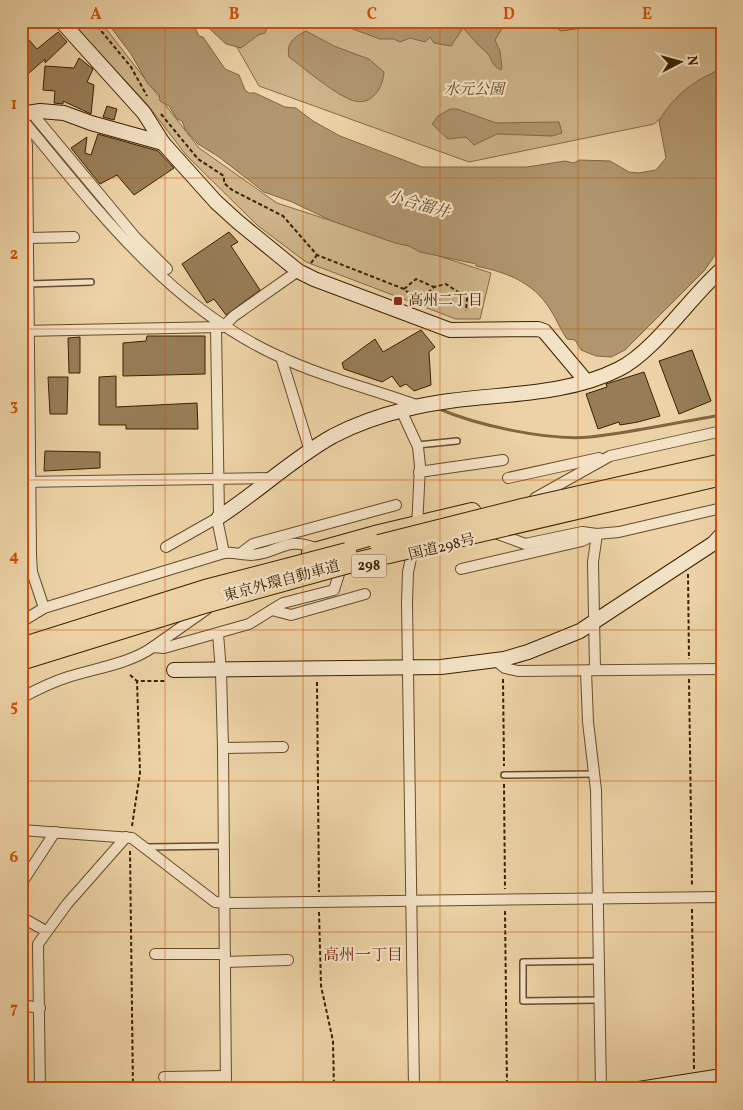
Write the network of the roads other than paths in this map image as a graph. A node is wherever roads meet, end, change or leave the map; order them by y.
1 (61, 21) edge
2 (25, 116) edge
3 (163, 143) junction
4 (74, 237) dead end
5 (28, 238) junction
6 (167, 269) dead end
7 (722, 269) edge
8 (298, 271) junction
9 (90, 282) dead end
10 (28, 284) junction
11 (222, 326) junction
12 (25, 331) edge
13 (281, 357) junction
14 (586, 381) junction
15 (419, 406) junction
16 (401, 410) junction
17 (722, 432) edge
18 (457, 441) dead end
19 (417, 445) junction
20 (310, 451) junction
21 (610, 456) junction
22 (722, 458) edge
23 (503, 460) dead end
24 (722, 463) edge
25 (419, 472) junction
26 (722, 476) edge
27 (274, 478) junction
28 (508, 478) dead end
29 (217, 479) junction
30 (26, 482) edge
31 (722, 482) edge
32 (535, 498) junction
33 (396, 505) dead end
34 (722, 508) edge
35 (218, 518) junction
36 (418, 524) junction
37 (498, 534) junction
38 (597, 534) junction
39 (722, 534) edge
40 (166, 547) dead end
41 (321, 550) junction
42 (224, 553) junction
43 (241, 554) junction
44 (413, 556) junction
45 (461, 570) dead end
46 (339, 574) junction
47 (365, 594) dead end
48 (44, 608) junction
49 (207, 609) junction
50 (272, 610) junction
51 (21, 622) edge
52 (594, 623) junction
53 (218, 634) junction
54 (21, 641) edge
55 (21, 647) edge
56 (153, 647) junction
57 (21, 661) edge
58 (500, 664) junction
59 (408, 668) junction
60 (21, 669) edge
61 (722, 669) edge
62 (174, 670) dead end
63 (221, 671) junction
64 (591, 671) junction
65 (21, 689) edge
66 (32, 691) junction
67 (21, 698) edge
68 (283, 747) dead end
69 (223, 748) junction
70 (594, 774) junction
71 (504, 775) road end
72 (21, 830) edge
73 (56, 832) junction
74 (126, 837) junction
75 (224, 846) junction
76 (146, 847) junction
77 (21, 884) edge
78 (722, 897) edge
79 (598, 898) junction
80 (411, 901) junction
81 (226, 904) junction
82 (21, 917) edge
83 (46, 931) junction
84 (155, 954) dead end
85 (225, 958) junction
86 (288, 960) dead end
87 (599, 961) junction
88 (599, 1000) junction
89 (21, 1005) edge
90 (40, 1008) junction
91 (226, 1076) junction
92 (722, 1076) edge
93 (164, 1077) dead end
94 (40, 1089) edge
95 (226, 1089) edge
96 (414, 1089) edge
97 (601, 1089) edge
98 (639, 1089) edge

1 - 3 street
2 - 3 street
2 - 5 street
2 - 6 street
2 - 11 street
3 - 8 street
4 - 5 street
5 - 10 street
7 - 14 street
8 - 11 street
8 - 14 street
9 - 10 lane
10 - 12 street
11 - 12 street
11 - 13 street
11 - 29 street
12 - 30 street
13 - 15 street
13 - 20 street
14 - 15 street
15 - 16 street
16 - 19 street
16 - 20 street
17 - 21 street
18 - 19 lane
19 - 25 street
20 - 27 street
21 - 28 street
21 - 32 street
22 - 32 highway, 国道298号 / 298
23 - 25 street
24 - 55 highway, 東京外環自動車道, bridge
25 - 36 street
26 - 57 highway, 東京外環自動車道, bridge
27 - 29 street
27 - 35 street
29 - 30 street
29 - 35 street
30 - 48 street
31 - 37 highway, 国道298号 / 298
32 - 36 highway, 国道298号 / 298
33 - 43 street
34 - 38 street
35 - 40 street
35 - 42 street
36 - 41 highway, 国道298号 / 298
36 - 44 street
37 - 38 street
37 - 44 highway, 国道298号 / 298
38 - 45 street
38 - 52 street
39 - 52 street
41 - 43 street
41 - 54 highway, 国道298号 / 298
42 - 43 street
42 - 48 street
44 - 46 highway, 国道298号 / 298
44 - 59 street
46 - 49 highway, 国道298号 / 298
46 - 50 street
47 - 50 street
48 - 51 street
49 - 56 street
49 - 60 highway, 国道298号 / 298
50 - 53 street
52 - 58 street
52 - 64 street
53 - 56 street
53 - 63 street
56 - 66 street
58 - 59 street
58 - 64 street
59 - 63 street
59 - 80 street
61 - 64 street
62 - 63 street
63 - 69 street
64 - 70 street
65 - 66 street
66 - 67 street
68 - 69 street
69 - 75 street
70 - 71 lane
70 - 79 street
72 - 73 street
73 - 74 street
73 - 77 street
74 - 76 street
74 - 83 street
75 - 76 lane
75 - 81 street
76 - 81 street
78 - 79 street
79 - 80 street
79 - 87 street
80 - 81 street
80 - 96 street
81 - 85 street
82 - 83 street
83 - 90 street
84 - 85 street
85 - 86 street
85 - 91 street
87 - 88 street
87 - 88 lane
88 - 97 street
89 - 90 street
90 - 94 street
91 - 93 street
91 - 95 street
92 - 98 street

